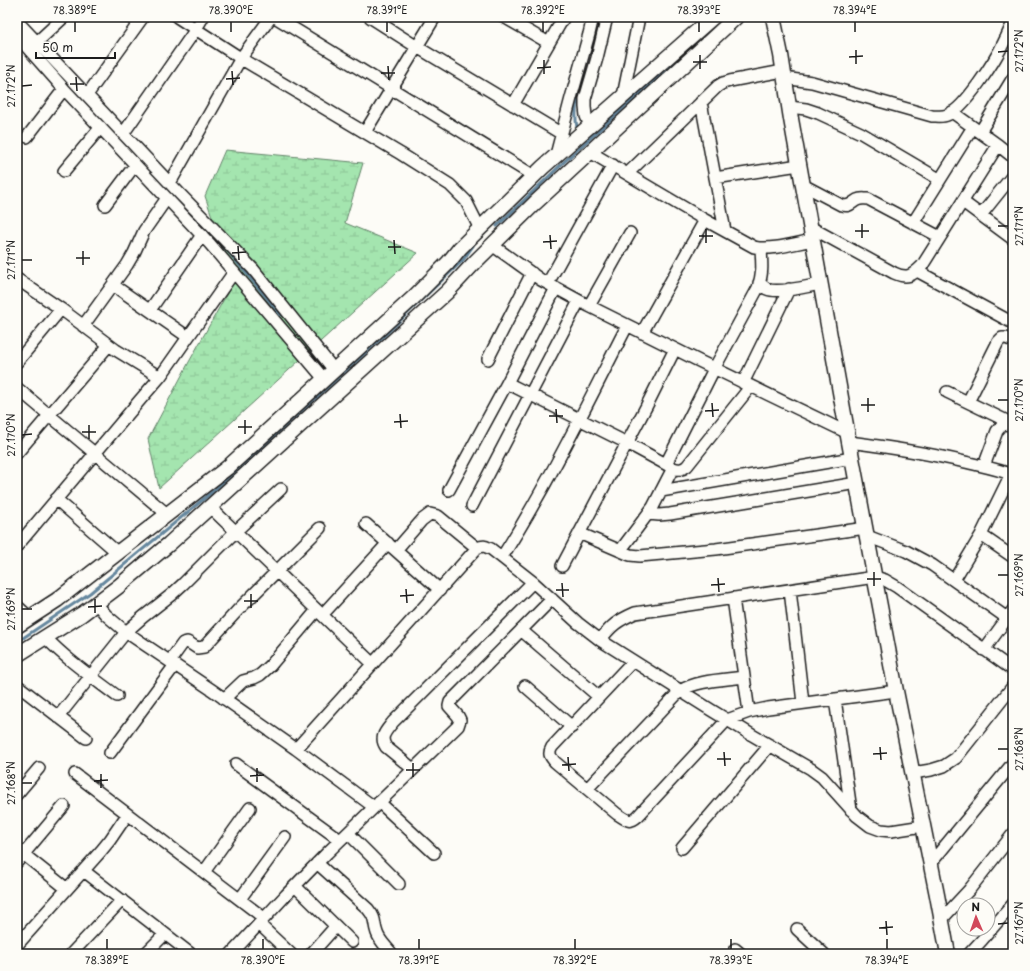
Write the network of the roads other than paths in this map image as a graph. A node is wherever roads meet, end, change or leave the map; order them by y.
1 (64, 17) edge
2 (142, 17) edge
3 (177, 17) edge
4 (203, 17) edge
5 (271, 17) edge
6 (275, 17) edge
7 (370, 17) edge
8 (434, 17) edge
9 (504, 17) edge
10 (564, 17) edge
11 (593, 17) edge
12 (607, 17) edge
13 (639, 17) edge
14 (713, 17) edge
15 (736, 17) edge
16 (773, 17) edge
17 (17, 21) edge
18 (1013, 23) edge
19 (196, 29) junction
20 (17, 36) edge
21 (37, 42) junction
22 (549, 43) junction
23 (417, 47) junction
24 (241, 58) junction
25 (784, 74) junction
26 (1013, 78) edge
27 (64, 89) junction
28 (391, 89) junction
29 (87, 95) junction
30 (623, 96) junction
31 (701, 102) junction
32 (513, 105) junction
33 (789, 107) junction
34 (952, 112) junction
35 (590, 126) junction
36 (101, 127) junction
37 (977, 130) junction
38 (365, 132) junction
39 (123, 134) junction
40 (562, 134) junction
41 (27, 138) dead end
42 (998, 145) junction
43 (590, 152) junction
44 (556, 155) junction
45 (1013, 157) edge
46 (135, 165) junction
47 (613, 165) junction
48 (799, 165) junction
49 (64, 171) dead end
50 (627, 174) junction
51 (1013, 175) edge
52 (534, 176) junction
53 (715, 178) junction
54 (939, 179) junction
55 (170, 183) junction
56 (803, 184) junction
57 (167, 198) junction
58 (963, 202) junction
59 (105, 205) dead end
60 (981, 215) junction
61 (705, 220) junction
62 (913, 223) junction
63 (480, 229) junction
64 (725, 231) junction
65 (630, 233) dead end
66 (812, 233) junction
67 (202, 235) junction
68 (940, 237) junction
69 (1012, 237) edge
70 (492, 245) junction
71 (761, 249) junction
72 (917, 271) junction
73 (234, 272) junction
74 (532, 273) junction
75 (17, 279) edge
76 (760, 283) junction
77 (113, 284) junction
78 (821, 284) junction
79 (552, 286) junction
80 (789, 289) junction
81 (584, 304) junction
82 (61, 309) junction
83 (150, 310) junction
84 (1013, 323) edge
85 (83, 326) junction
86 (627, 326) junction
87 (642, 333) junction
88 (188, 337) junction
89 (1013, 341) edge
90 (109, 345) junction
91 (675, 349) junction
92 (488, 359) dead end
93 (17, 362) edge
94 (714, 368) junction
95 (329, 374) junction
96 (160, 377) junction
97 (507, 383) junction
98 (747, 385) junction
99 (17, 388) edge
100 (947, 392) dead end
101 (531, 395) junction
102 (968, 402) junction
103 (49, 415) junction
104 (578, 419) junction
105 (1012, 423) edge
106 (849, 438) junction
107 (627, 443) junction
108 (95, 453) junction
109 (17, 454) edge
110 (852, 458) junction
111 (669, 466) junction
112 (984, 466) junction
113 (1012, 475) edge
114 (857, 483) junction
115 (281, 489) dead end
116 (449, 490) dead end
117 (661, 491) junction
118 (56, 499) junction
119 (472, 506) dead end
120 (210, 507) junction
121 (167, 514) junction
122 (648, 514) junction
123 (366, 524) dead end
124 (320, 528) dead end
125 (236, 531) junction
126 (866, 532) junction
127 (579, 533) junction
128 (981, 535) junction
129 (17, 546) edge
130 (392, 547) junction
131 (477, 548) junction
132 (620, 552) junction
133 (118, 553) junction
134 (502, 557) junction
135 (1013, 557) edge
136 (562, 566) dead end
137 (277, 571) junction
138 (875, 577) junction
139 (954, 580) junction
140 (533, 582) junction
141 (440, 590) junction
142 (790, 590) junction
143 (734, 598) junction
144 (552, 599) junction
145 (96, 603) junction
146 (17, 606) edge
147 (320, 612) junction
148 (1010, 614) edge
149 (30, 618) junction
150 (17, 626) edge
151 (521, 630) junction
152 (126, 632) junction
153 (45, 637) junction
154 (600, 640) junction
155 (984, 650) junction
156 (17, 655) edge
157 (633, 662) junction
158 (172, 663) junction
159 (373, 664) junction
160 (1013, 670) edge
161 (91, 676) junction
162 (744, 677) junction
163 (17, 685) edge
164 (525, 686) dead end
165 (680, 691) junction
166 (896, 691) junction
167 (1011, 691) edge
168 (117, 696) dead end
169 (599, 697) junction
170 (835, 698) junction
171 (224, 699) junction
172 (804, 703) junction
173 (749, 712) junction
174 (58, 717) junction
175 (728, 720) junction
176 (572, 727) junction
177 (86, 738) dead end
178 (770, 745) junction
179 (296, 749) junction
180 (110, 753) dead end
181 (1013, 763) edge
182 (236, 764) dead end
183 (38, 768) dead end
184 (414, 769) junction
185 (913, 773) junction
186 (75, 774) dead end
187 (587, 789) junction
188 (17, 794) edge
189 (377, 805) junction
190 (64, 806) dead end
191 (250, 808) dead end
192 (851, 810) junction
193 (127, 815) junction
194 (923, 826) junction
195 (1013, 834) edge
196 (285, 837) dead end
197 (344, 837) junction
198 (682, 848) dead end
199 (434, 853) dead end
200 (19, 855) edge
201 (317, 863) junction
202 (931, 863) junction
203 (84, 871) junction
204 (204, 872) junction
205 (399, 884) dead end
206 (295, 886) junction
207 (67, 889) junction
208 (240, 899) junction
209 (122, 900) junction
210 (1011, 910) edge
211 (942, 919) junction
212 (262, 921) junction
213 (336, 926) junction
214 (796, 929) dead end
215 (165, 934) junction
216 (352, 942) dead end
217 (17, 945) edge
218 (76, 952) edge
219 (820, 953) edge
220 (145, 954) edge
221 (190, 954) edge
222 (231, 954) edge
223 (291, 954) edge
224 (311, 954) edge
225 (392, 954) edge
226 (948, 954) edge
227 (969, 954) edge

1 - 21 street
2 - 29 street
3 - 19 street
4 - 19 street
5 - 24 street
6 - 28 street
7 - 23 street
8 - 23 street
9 - 22 street
10 - 22 street
11 - 40 street
12 - 35 street
13 - 30 street
14 - 30 street
15 - 43 street
16 - 25 street
17 - 21 street
18 - 34 street
19 - 24 street
19 - 39 street
20 - 27 street
21 - 29 street
22 - 32 street
23 - 28 street
23 - 32 street
24 - 38 street
24 - 55 street
25 - 31 street
25 - 33 street
25 - 34 street
26 - 37 street
27 - 36 street
27 - 41 street
28 - 38 street
28 - 52 street
29 - 39 street
30 - 35 street
31 - 50 street
31 - 53 street
32 - 40 street
33 - 48 street
33 - 54 street
34 - 37 street
35 - 44 street
36 - 46 street
36 - 49 street
37 - 42 street
37 - 54 street
38 - 63 street
39 - 55 street
40 - 44 street
42 - 45 street
42 - 58 street
43 - 47 street
43 - 70 street
44 - 52 street
46 - 57 street
46 - 59 street
47 - 50 street
47 - 79 street
48 - 53 street
48 - 56 street
50 - 61 street
51 - 60 street
52 - 63 street
53 - 64 street
54 - 62 street
55 - 95 street
56 - 62 street
56 - 66 street
57 - 67 street
57 - 77 street
58 - 60 street
58 - 68 street
60 - 69 street
61 - 64 street
61 - 87 street
62 - 68 street
63 - 95 street
64 - 71 street
65 - 81 street
66 - 71 street
66 - 72 street
66 - 78 street
67 - 73 street
67 - 83 street
68 - 72 street
70 - 74 street
70 - 120 street
71 - 76 street
72 - 84 street
73 - 88 street
73 - 95 street
74 - 79 street
74 - 92 street
75 - 82 street
76 - 80 street
76 - 94 street
77 - 83 street
77 - 85 street
78 - 80 street
78 - 106 street
79 - 81 street
79 - 97 street
80 - 98 street
81 - 86 street
81 - 101 street
82 - 85 street
82 - 93 street
83 - 88 street
85 - 90 street
86 - 87 street
86 - 104 street
87 - 91 street
88 - 96 street
89 - 102 street
90 - 96 street
90 - 103 street
91 - 94 street
91 - 107 street
94 - 98 street
94 - 111 street
95 - 121 street
96 - 108 street
97 - 101 street
97 - 116 street
98 - 106 street
98 - 111 street
99 - 103 street
100 - 102 street
101 - 104 street
101 - 119 street
102 - 105 street
103 - 108 street
103 - 109 street
104 - 107 street
104 - 134 street
105 - 112 street
106 - 110 street
106 - 112 street
107 - 111 street
107 - 127 street
108 - 118 street
108 - 121 street
110 - 114 street
110 - 117 street
111 - 117 street
112 - 113 street
113 - 128 street
114 - 122 street
114 - 126 street
115 - 125 street
117 - 122 street
118 - 129 street
118 - 133 street
120 - 125 street
120 - 145 street
121 - 133 street
122 - 132 street
123 - 130 street
124 - 137 street
125 - 137 street
125 - 152 street
126 - 132 street
126 - 138 street
126 - 139 street
127 - 132 street
127 - 136 street
128 - 135 street
128 - 139 street
130 - 131 street
130 - 141 street
130 - 147 street
131 - 134 street
131 - 141 street
133 - 149 street
134 - 140 street
137 - 147 street
137 - 158 street
138 - 142 street
138 - 155 street
138 - 166 street
139 - 148 street
140 - 144 street
140 - 184 street
141 - 159 street
142 - 143 street
142 - 172 street
143 - 154 street
143 - 162 street
144 - 151 street
144 - 154 street
145 - 152 street
145 - 153 street
146 - 149 street
147 - 159 street
147 - 171 street
148 - 155 street
149 - 150 street
151 - 169 street
151 - 184 street
152 - 158 street
152 - 161 street
153 - 156 street
153 - 161 street
154 - 157 street
155 - 160 street
157 - 165 street
157 - 169 street
158 - 171 street
158 - 180 street
159 - 179 street
161 - 168 street
161 - 174 street
162 - 165 street
162 - 173 street
163 - 174 street
164 - 176 street
165 - 175 street
165 - 187 street
166 - 170 street
166 - 185 street
167 - 185 street
169 - 176 street
170 - 172 street
170 - 192 street
171 - 179 street
172 - 173 street
173 - 175 street
174 - 177 street
175 - 178 street
175 - 187 street
176 - 187 street
178 - 192 street
178 - 198 street
179 - 189 street
181 - 202 street
182 - 197 street
183 - 188 street
184 - 189 street
185 - 194 street
186 - 193 street
189 - 197 street
189 - 199 street
190 - 200 street
191 - 204 street
192 - 194 street
193 - 203 street
193 - 204 street
194 - 202 street
195 - 211 street
196 - 208 street
197 - 201 street
197 - 205 street
200 - 207 street
201 - 206 street
201 - 225 street
202 - 211 street
203 - 207 street
203 - 209 street
204 - 208 street
206 - 212 street
206 - 213 street
207 - 217 street
208 - 212 street
209 - 215 street
209 - 218 street
210 - 227 street
211 - 226 street
212 - 222 street
212 - 223 street
213 - 216 street
213 - 224 street
214 - 219 street
215 - 220 street
215 - 221 street

